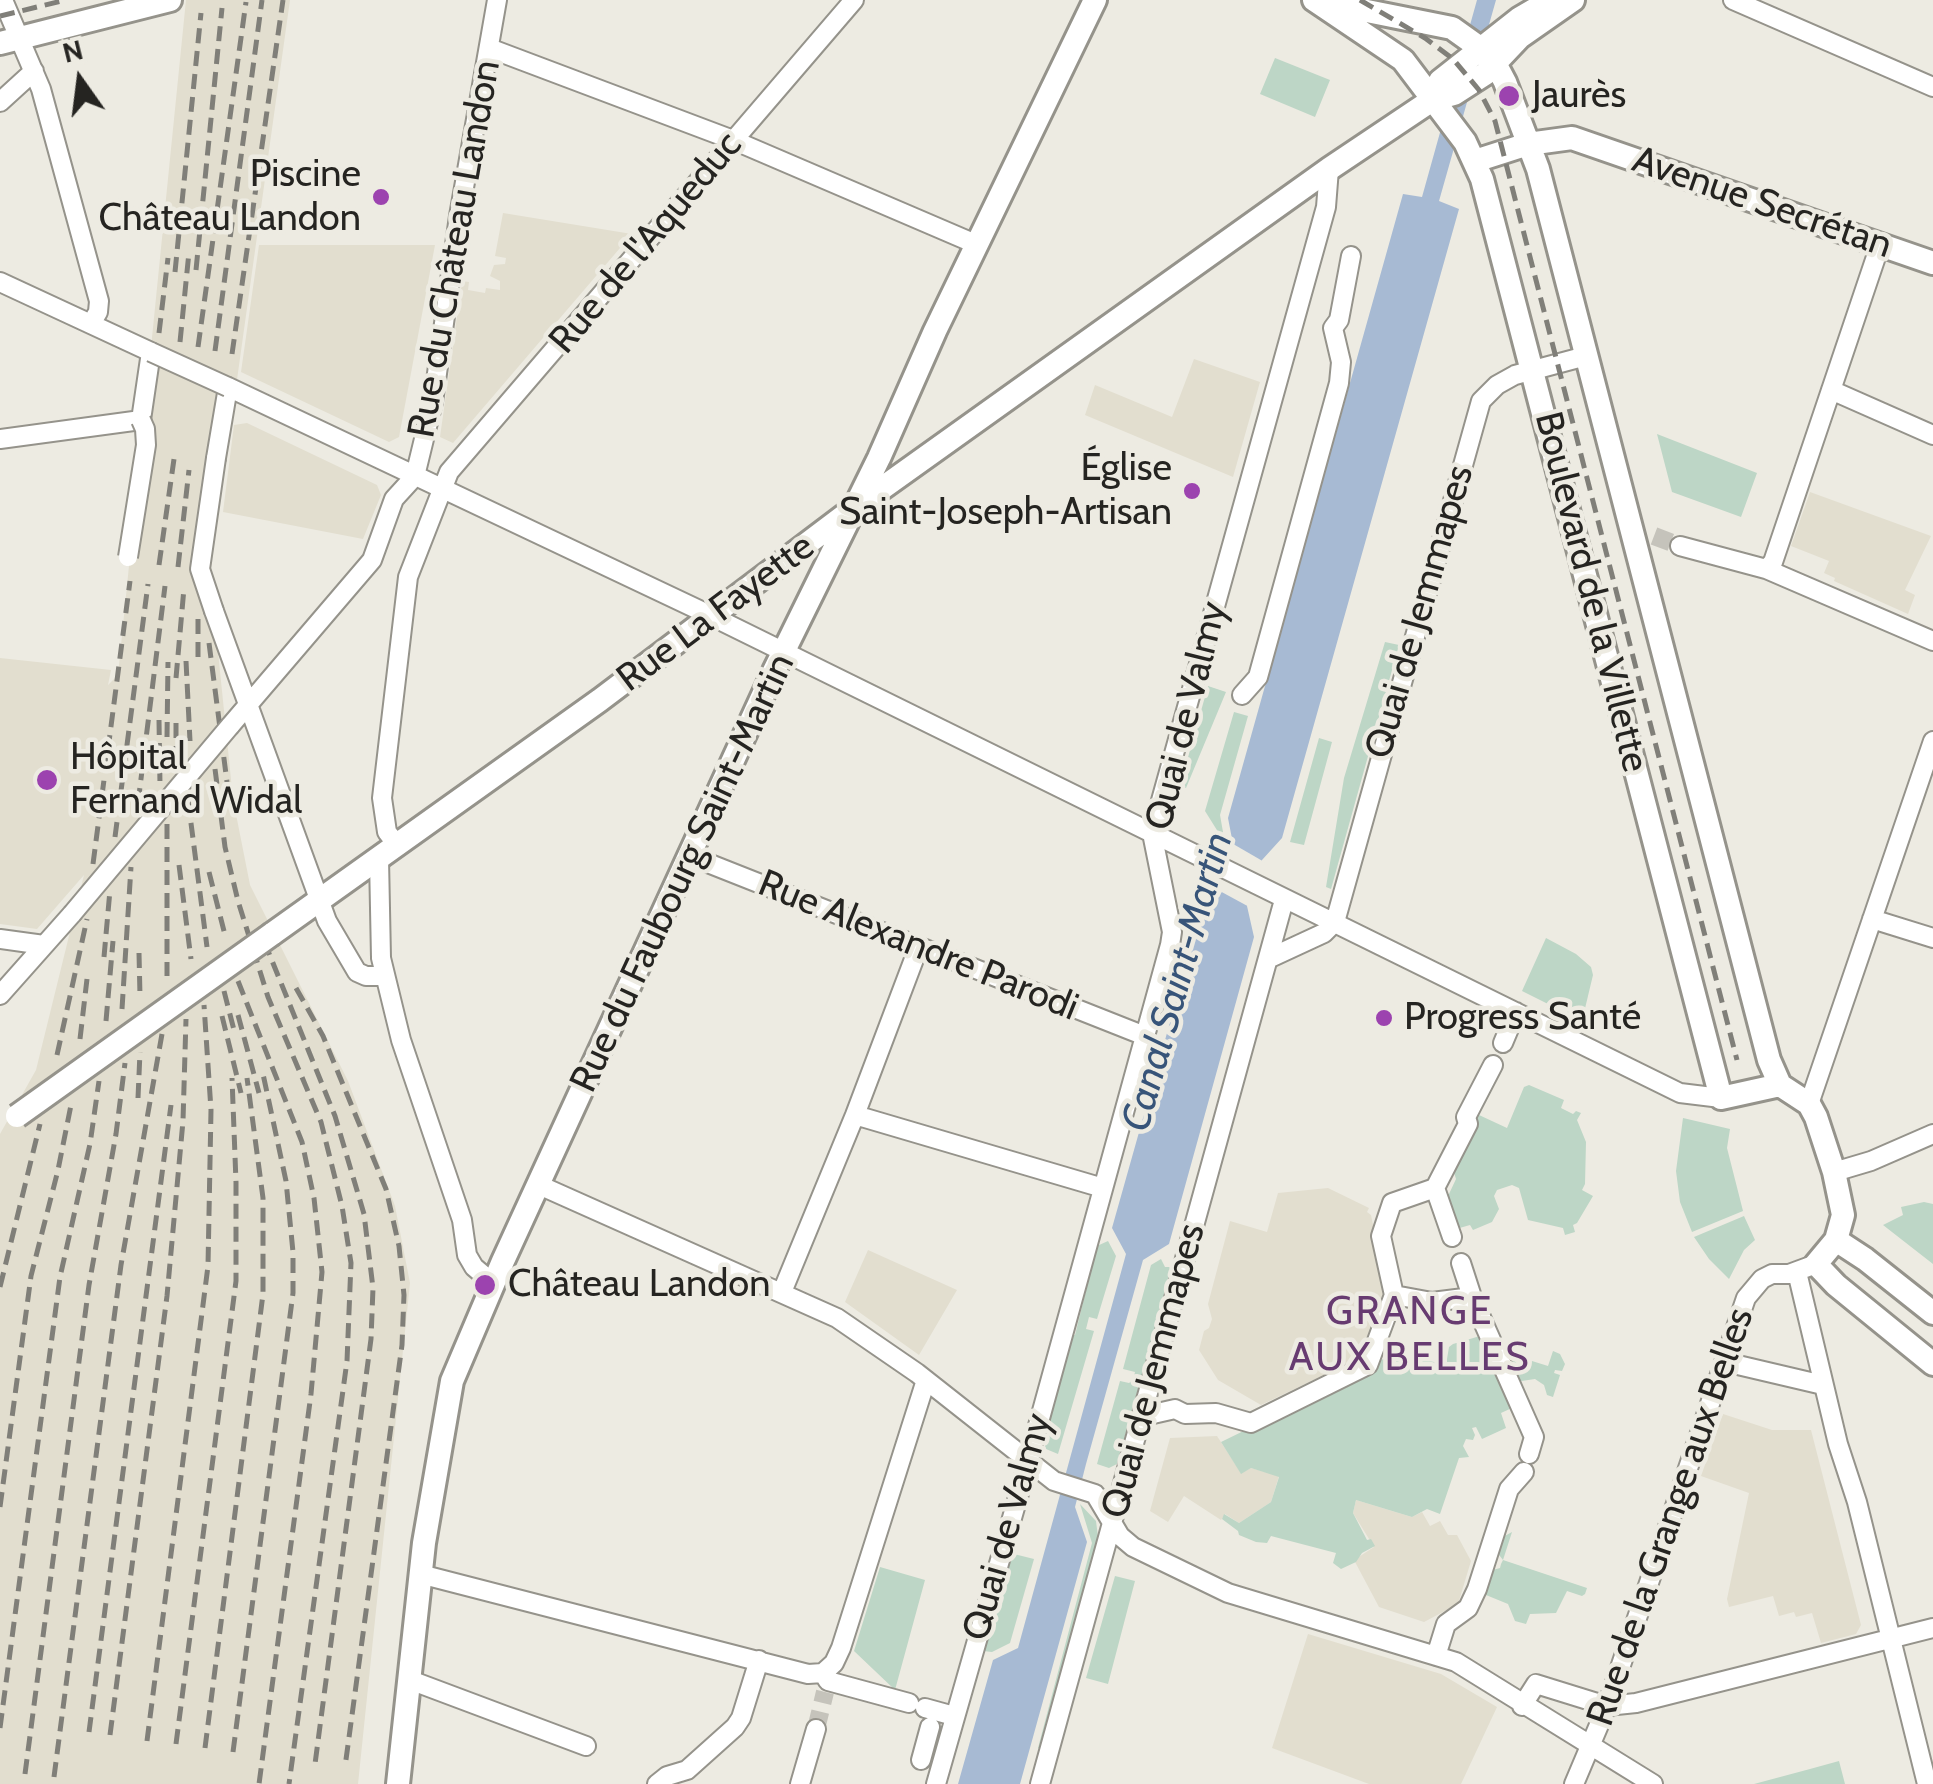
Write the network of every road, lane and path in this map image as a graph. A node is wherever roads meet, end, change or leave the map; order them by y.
1 (3, 0) edge
2 (170, 0) edge
3 (498, 0) edge
4 (854, 0) edge
5 (1095, 0) edge
6 (1572, 0) edge
7 (1732, 0) edge
8 (1541, 2) edge
9 (1317, 3) edge
10 (11, 41) edge
11 (489, 48) junction
12 (1488, 56) junction
13 (34, 71) junction
14 (1933, 87) edge
15 (1432, 100) junction
16 (0, 102) edge
17 (733, 140) junction
18 (1528, 144) junction
19 (1475, 161) junction
20 (1329, 169) junction
21 (978, 245) junction
22 (1880, 245) junction
23 (1351, 256) dead end
24 (1933, 263) edge
25 (0, 282) edge
26 (91, 324) junction
27 (151, 352) junction
28 (1586, 356) junction
29 (1532, 369) junction
30 (230, 388) junction
31 (1831, 390) junction
32 (140, 420) junction
33 (1933, 435) edge
34 (0, 439) edge
35 (415, 476) junction
36 (442, 488) junction
37 (853, 509) junction
38 (1680, 546) tunnel mouth
39 (128, 557) dead end
40 (1766, 569) junction
41 (713, 617) junction
42 (1933, 641) edge
43 (783, 653) junction
44 (1242, 694) dead end
45 (248, 706) junction
46 (1933, 741) edge
47 (1152, 834) junction
48 (388, 853) junction
49 (690, 856) junction
50 (1284, 900) junction
51 (319, 901) junction
52 (1872, 918) junction
53 (1335, 922) junction
54 (1933, 938) edge
55 (0, 939) edge
56 (44, 945) junction
57 (919, 946) junction
58 (1270, 958) junction
59 (384, 976) junction
60 (0, 995) edge
61 (1516, 1012) junction
62 (1145, 1036) junction
63 (1503, 1042) dead end
64 (1492, 1065) dead end
65 (1780, 1086) junction
66 (1721, 1098) junction
67 (1809, 1104) junction
68 (855, 1115) junction
69 (9, 1122) edge
70 (1933, 1134) edge
71 (1834, 1172) junction
72 (539, 1185) junction
73 (1103, 1188) junction
74 (1435, 1188) junction
75 (1452, 1237) dead end
76 (1836, 1240) junction
77 (1461, 1263) dead end
78 (1801, 1270) junction
79 (494, 1284) junction
80 (786, 1284) junction
81 (1394, 1294) junction
82 (1472, 1297) junction
83 (1933, 1313) edge
84 (1725, 1362) junction
85 (1933, 1364) edge
86 (926, 1380) junction
87 (1824, 1385) junction
88 (1154, 1414) dead end
89 (1028, 1462) junction
90 (1112, 1520) junction
91 (420, 1574) junction
92 (1933, 1628) edge
93 (1890, 1639) junction
94 (1436, 1656) junction
95 (759, 1660) junction
96 (410, 1680) junction
97 (825, 1682) junction
98 (1522, 1706) junction
99 (1606, 1706) junction
100 (926, 1714) junction
101 (954, 1716) junction
102 (816, 1729) tunnel mouth
103 (586, 1746) dead end
104 (1590, 1746) junction
105 (920, 1760) dead end
106 (688, 1770) junction
107 (398, 1784) edge
108 (657, 1784) edge
109 (704, 1784) edge
110 (800, 1784) edge
111 (936, 1784) edge
112 (1040, 1784) edge
113 (1574, 1784) edge
114 (1652, 1784) edge
115 (1927, 1784) edge

1 - 10 street
2 - 10 main road
3 - 11 street, Rue du Château Landon
4 - 17 street, Rue de l'Aqueduc
5 - 21 main road, Rue du Faubourg Saint-Martin
6 - 12 main road
7 - 14 street
8 - 12 main road
9 - 12 main road
9 - 15 main road, Boulevard de la Villette
10 - 13 street
11 - 17 street
11 - 35 street, Rue du Château Landon
12 - 15 main road, Rue La Fayette
12 - 18 main road, Boulevard de la Villette
13 - 16 street
13 - 26 street
15 - 19 main road, Boulevard de la Villette
15 - 20 main road, Rue La Fayette
17 - 21 street
17 - 36 street, Rue de l'Aqueduc
18 - 19 main road, Avenue Secrétan
18 - 22 main road, Avenue Secrétan
18 - 28 main road, Boulevard de la Villette
19 - 29 main road, Boulevard de la Villette
20 - 37 main road, Rue La Fayette
20 - 47 street, Quai de Valmy
21 - 37 main road, Rue du Faubourg Saint-Martin
22 - 24 main road, Avenue Secrétan
22 - 31 street
23 - 44 street
25 - 26 street
26 - 27 street
27 - 30 street, bridge
27 - 32 street
28 - 29 street, Quai de Jemmapes
28 - 65 main road, Boulevard de la Villette
29 - 53 street, Quai de Jemmapes
29 - 66 main road, Boulevard de la Villette
30 - 35 street
30 - 45 street, bridge
31 - 33 street
31 - 40 street
32 - 34 street
32 - 39 street, bridge
35 - 36 street
35 - 45 street, Rue du Château Landon
36 - 41 street
36 - 48 street, Rue du Château Landon
37 - 41 main road, Rue La Fayette
37 - 43 main road, Rue du Faubourg Saint-Martin
38 - 40 street
40 - 42 street
41 - 43 street
41 - 48 main road, Rue La Fayette
43 - 47 street
43 - 49 main road, Rue du Faubourg Saint-Martin
45 - 51 street
45 - 56 street, bridge
46 - 52 street
47 - 50 street
47 - 62 street, Quai de Valmy
48 - 51 main road, Rue La Fayette
48 - 59 street, Rue du Château Landon
49 - 57 street, Rue Alexandre Parodi
49 - 72 main road, Rue du Faubourg Saint-Martin
50 - 53 street
50 - 58 street, Quai de Jemmapes
51 - 59 street
51 - 69 main road, Rue La Fayette, bridge
52 - 54 street
52 - 67 street
53 - 58 street
53 - 61 street
55 - 56 street
56 - 60 street
57 - 62 street, Rue Alexandre Parodi
57 - 68 street
58 - 90 street, Quai de Jemmapes
59 - 79 street, Rue du Château Landon
61 - 63 street
61 - 66 street
62 - 73 street, Quai de Valmy
64 - 74 street
65 - 66 main road
65 - 67 main road
67 - 71 main road
68 - 73 street
68 - 80 street
70 - 71 street
71 - 76 main road
72 - 79 main road, Rue du Faubourg Saint-Martin
72 - 80 street
73 - 89 street, Quai de Valmy
74 - 75 street
74 - 81 street
76 - 78 main road
76 - 83 main road
77 - 82 street
78 - 84 street, Rue de la Grange aux Belles
78 - 85 main road
78 - 87 street
79 - 91 main road, Rue du Faubourg Saint-Martin
80 - 86 street
81 - 82 street
81 - 88 street
82 - 94 street
84 - 87 street
84 - 99 street, Rue de la Grange aux Belles
86 - 89 street
86 - 97 street
87 - 93 street
89 - 90 street
89 - 101 street, Quai de Valmy
90 - 94 street
90 - 112 street, Quai de Jemmapes
91 - 95 street
91 - 96 main road, Rue du Faubourg Saint-Martin
92 - 93 street
93 - 99 street
93 - 115 street
94 - 98 street
95 - 97 street
95 - 106 street
96 - 103 street
96 - 107 main road, Rue du Faubourg Saint-Martin
97 - 100 street
98 - 99 street
98 - 104 street
99 - 104 street, Rue de la Grange aux Belles
100 - 101 street
100 - 105 street
101 - 111 street, Quai de Valmy
102 - 110 street
104 - 113 street, Rue de la Grange aux Belles
104 - 114 street
106 - 108 street
106 - 109 street

